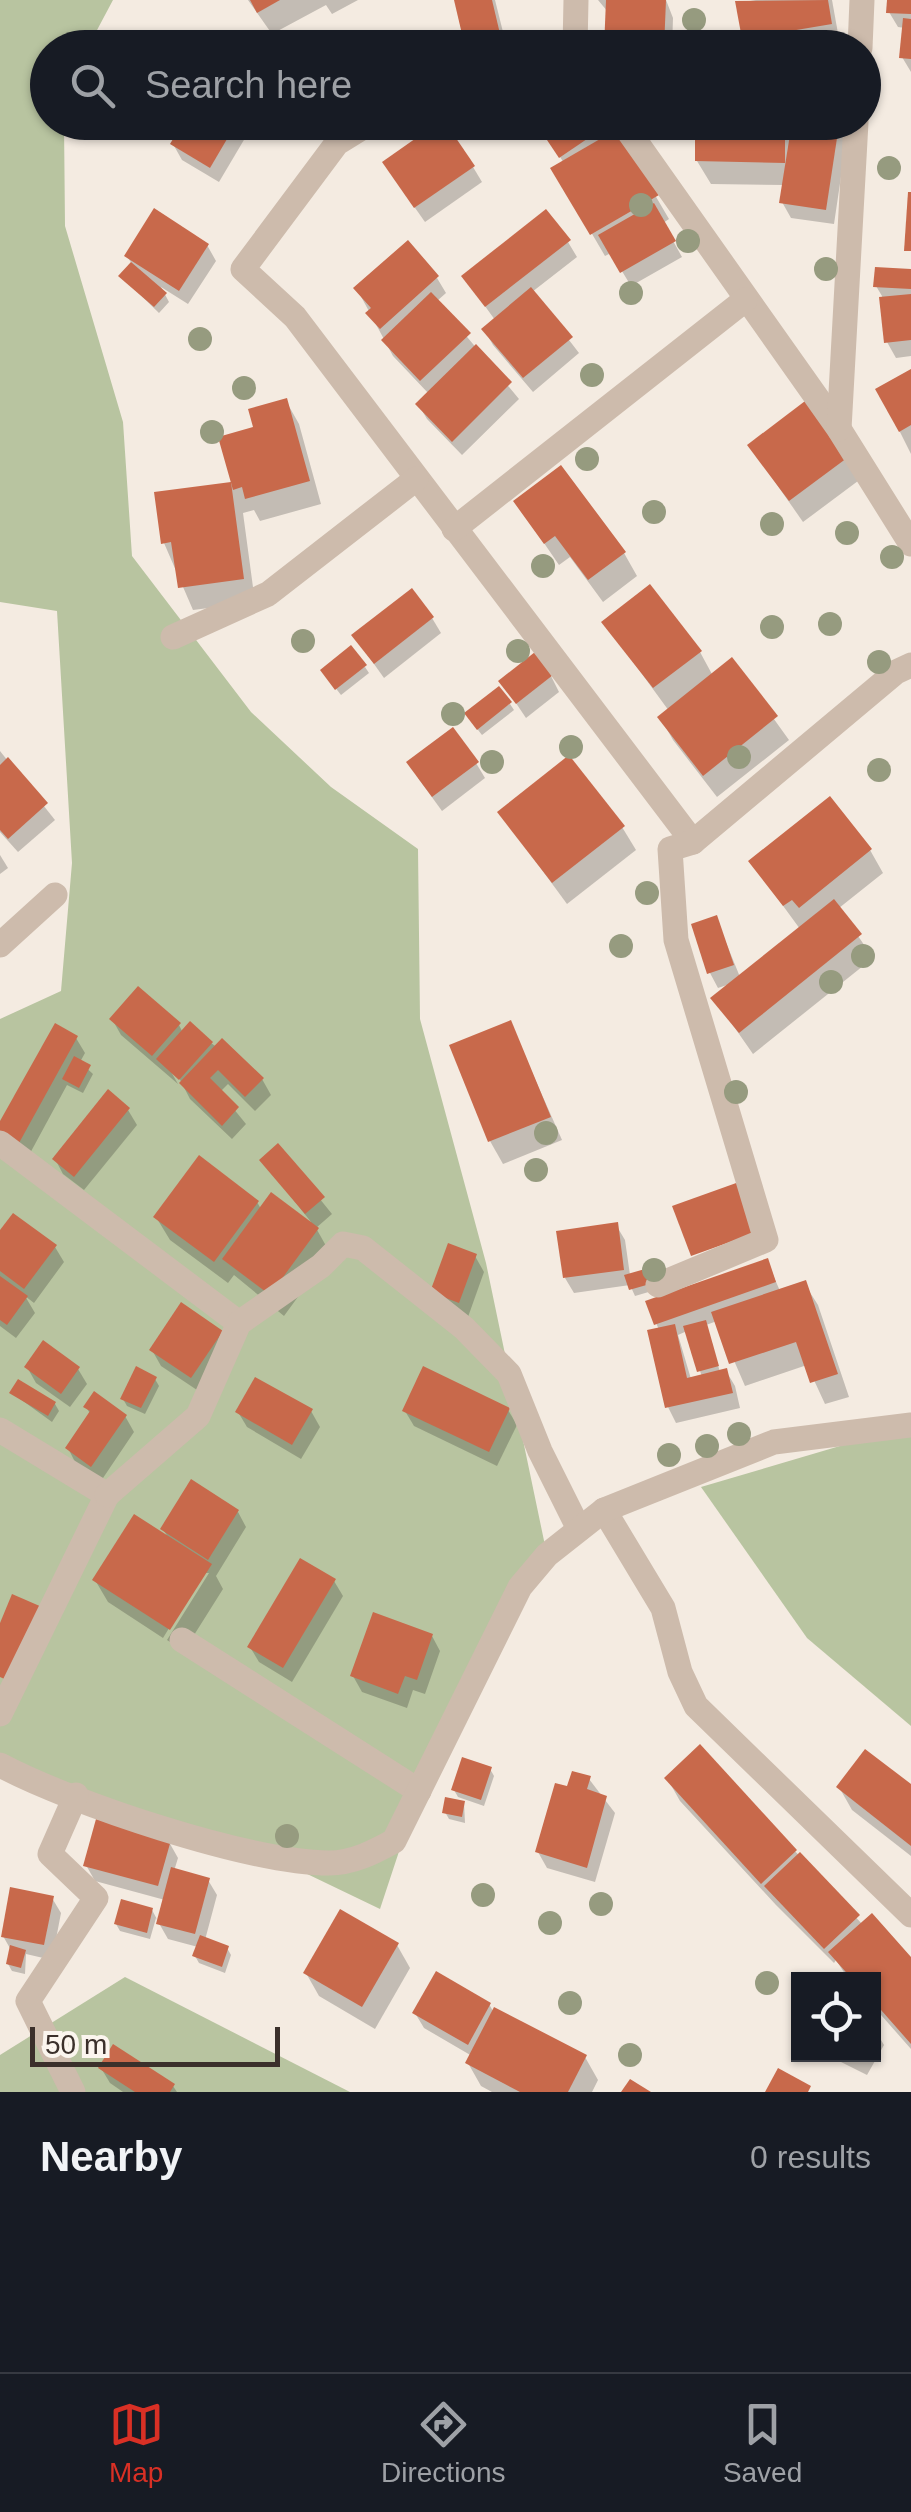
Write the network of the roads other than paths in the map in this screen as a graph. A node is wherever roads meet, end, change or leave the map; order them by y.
1 (576, 0) edge
2 (862, 0) edge
3 (575, 30) edge
4 (861, 30) edge
5 (342, 140) edge
6 (634, 140) edge
7 (855, 140) edge
8 (745, 300) junction
9 (840, 429) junction
10 (416, 479) junction
11 (454, 529) junction
12 (911, 544) edge
13 (174, 637) dead end
14 (911, 665) edge
15 (692, 842) junction
16 (55, 895) dead end
17 (0, 944) edge
18 (0, 1144) edge
19 (658, 1286) dead end
20 (239, 1323) junction
21 (911, 1425) edge
22 (0, 1430) edge
23 (107, 1494) junction
24 (604, 1510) junction
25 (580, 1529) junction
26 (182, 1640) dead end
27 (0, 1714) edge
28 (0, 1764) edge
29 (418, 1791) junction
30 (76, 1796) junction
31 (911, 1915) edge
32 (73, 2092) edge

1 - 3 street
2 - 4 street
5 - 10 street
6 - 8 street
7 - 9 street
8 - 9 street
8 - 11 street
9 - 12 street
10 - 11 street
10 - 13 street
11 - 15 street
14 - 15 street
15 - 19 street
16 - 17 street
18 - 20 street
20 - 23 street
20 - 25 street
21 - 24 street
22 - 23 street
23 - 27 street
24 - 25 street
24 - 31 street
25 - 29 street
26 - 29 street
28 - 30 street
29 - 30 street
30 - 32 street

